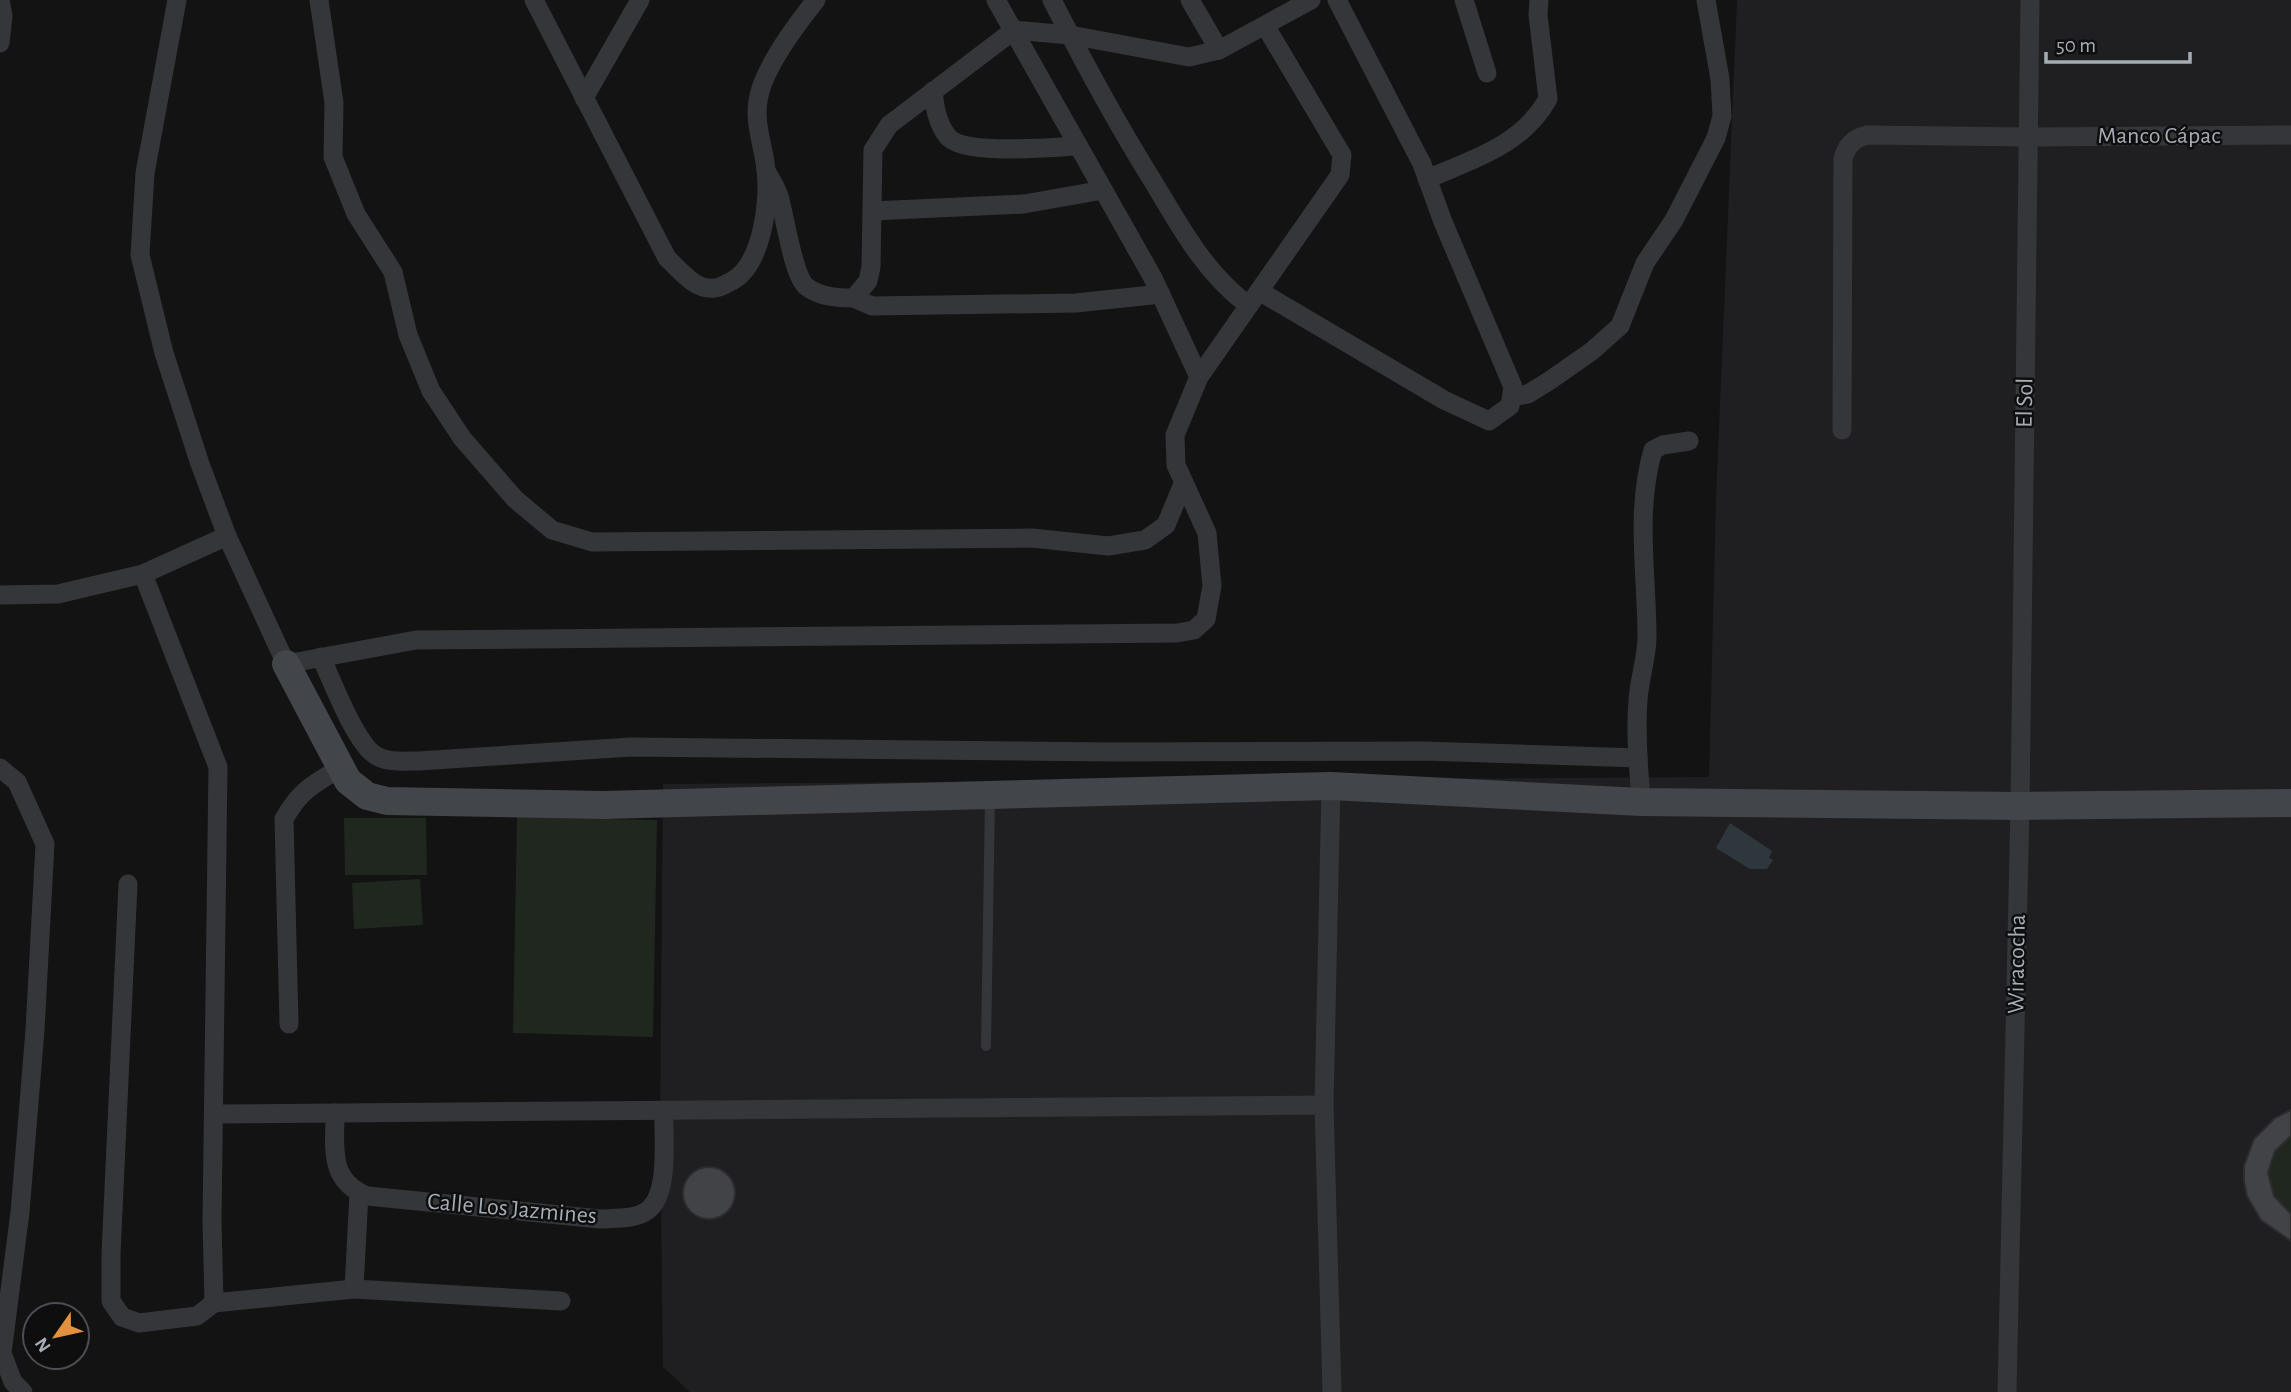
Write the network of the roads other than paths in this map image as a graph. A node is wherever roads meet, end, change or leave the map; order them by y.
1 (0, 0) edge
2 (177, 0) edge
3 (319, 0) edge
4 (534, 0) edge
5 (640, 0) edge
6 (816, 0) edge
7 (996, 0) edge
8 (1052, 0) edge
9 (1190, 0) edge
10 (1311, 0) edge
11 (1337, 0) edge
12 (1464, 0) edge
13 (1539, 0) edge
14 (1706, 0) edge
15 (2030, 0) edge
16 (1266, 27) junction
17 (1014, 30) junction
18 (1070, 35) junction
19 (0, 43) edge
20 (1219, 50) junction
21 (1488, 73) dead end
22 (933, 91) junction
23 (584, 98) junction
24 (2291, 135) edge
25 (2028, 137) junction
26 (1077, 146) junction
27 (766, 172) junction
28 (1427, 178) junction
29 (1103, 190) junction
30 (873, 211) junction
31 (1161, 294) junction
32 (854, 298) junction
33 (1253, 298) junction
34 (1199, 377) junction
35 (1512, 397) junction
36 (1842, 430) dead end
37 (1689, 441) dead end
38 (1182, 484) junction
39 (227, 536) junction
40 (143, 574) junction
41 (0, 596) edge
42 (321, 657) junction
43 (286, 664) junction
44 (1638, 758) junction
45 (0, 768) edge
46 (341, 768) junction
47 (1331, 786) junction
48 (990, 795) junction
49 (1642, 802) junction
50 (2291, 803) edge
51 (2020, 806) junction
52 (128, 884) dead end
53 (289, 1024) dead end
54 (986, 1046) dead end
55 (1324, 1105) junction
56 (664, 1111) junction
57 (335, 1113) junction
58 (214, 1114) junction
59 (359, 1193) junction
60 (354, 1289) junction
61 (561, 1301) dead end
62 (214, 1303) junction
63 (23, 1392) edge
64 (1332, 1392) edge
65 (2007, 1392) edge

1 - 19 street
2 - 39 street
3 - 38 street
4 - 23 street
5 - 23 street
6 - 27 street
7 - 17 street
8 - 18 street
9 - 20 street
10 - 16 street
11 - 28 street
12 - 21 street
13 - 28 street
14 - 35 street
15 - 25 street, El Sol
16 - 20 street
16 - 33 street
17 - 18 street
17 - 22 street
17 - 26 street
18 - 20 street
18 - 33 street
22 - 26 street
22 - 30 street
23 - 27 street
24 - 25 street, Manco Cápac
25 - 36 street, Manco Cápac
25 - 51 street, El Sol
26 - 29 street
27 - 32 street
28 - 35 street
29 - 30 street
29 - 31 street
30 - 32 street
31 - 32 street
31 - 34 street
33 - 34 street
33 - 35 street
34 - 38 street
37 - 44 street
38 - 42 street
39 - 40 street
39 - 43 street
40 - 41 street
40 - 58 street
42 - 43 street
42 - 44 street
43 - 46 street
44 - 49 street
45 - 63 street
46 - 48 street
46 - 53 street
47 - 48 street
47 - 49 street
47 - 55 street
48 - 54 lane
49 - 51 street
50 - 51 street
51 - 65 street, Wiracocha
52 - 62 street
55 - 56 street
55 - 64 street
56 - 57 street
56 - 59 street, Calle Los Jazmines
57 - 58 street
57 - 59 street
58 - 62 street
59 - 60 street
60 - 61 street
60 - 62 street

